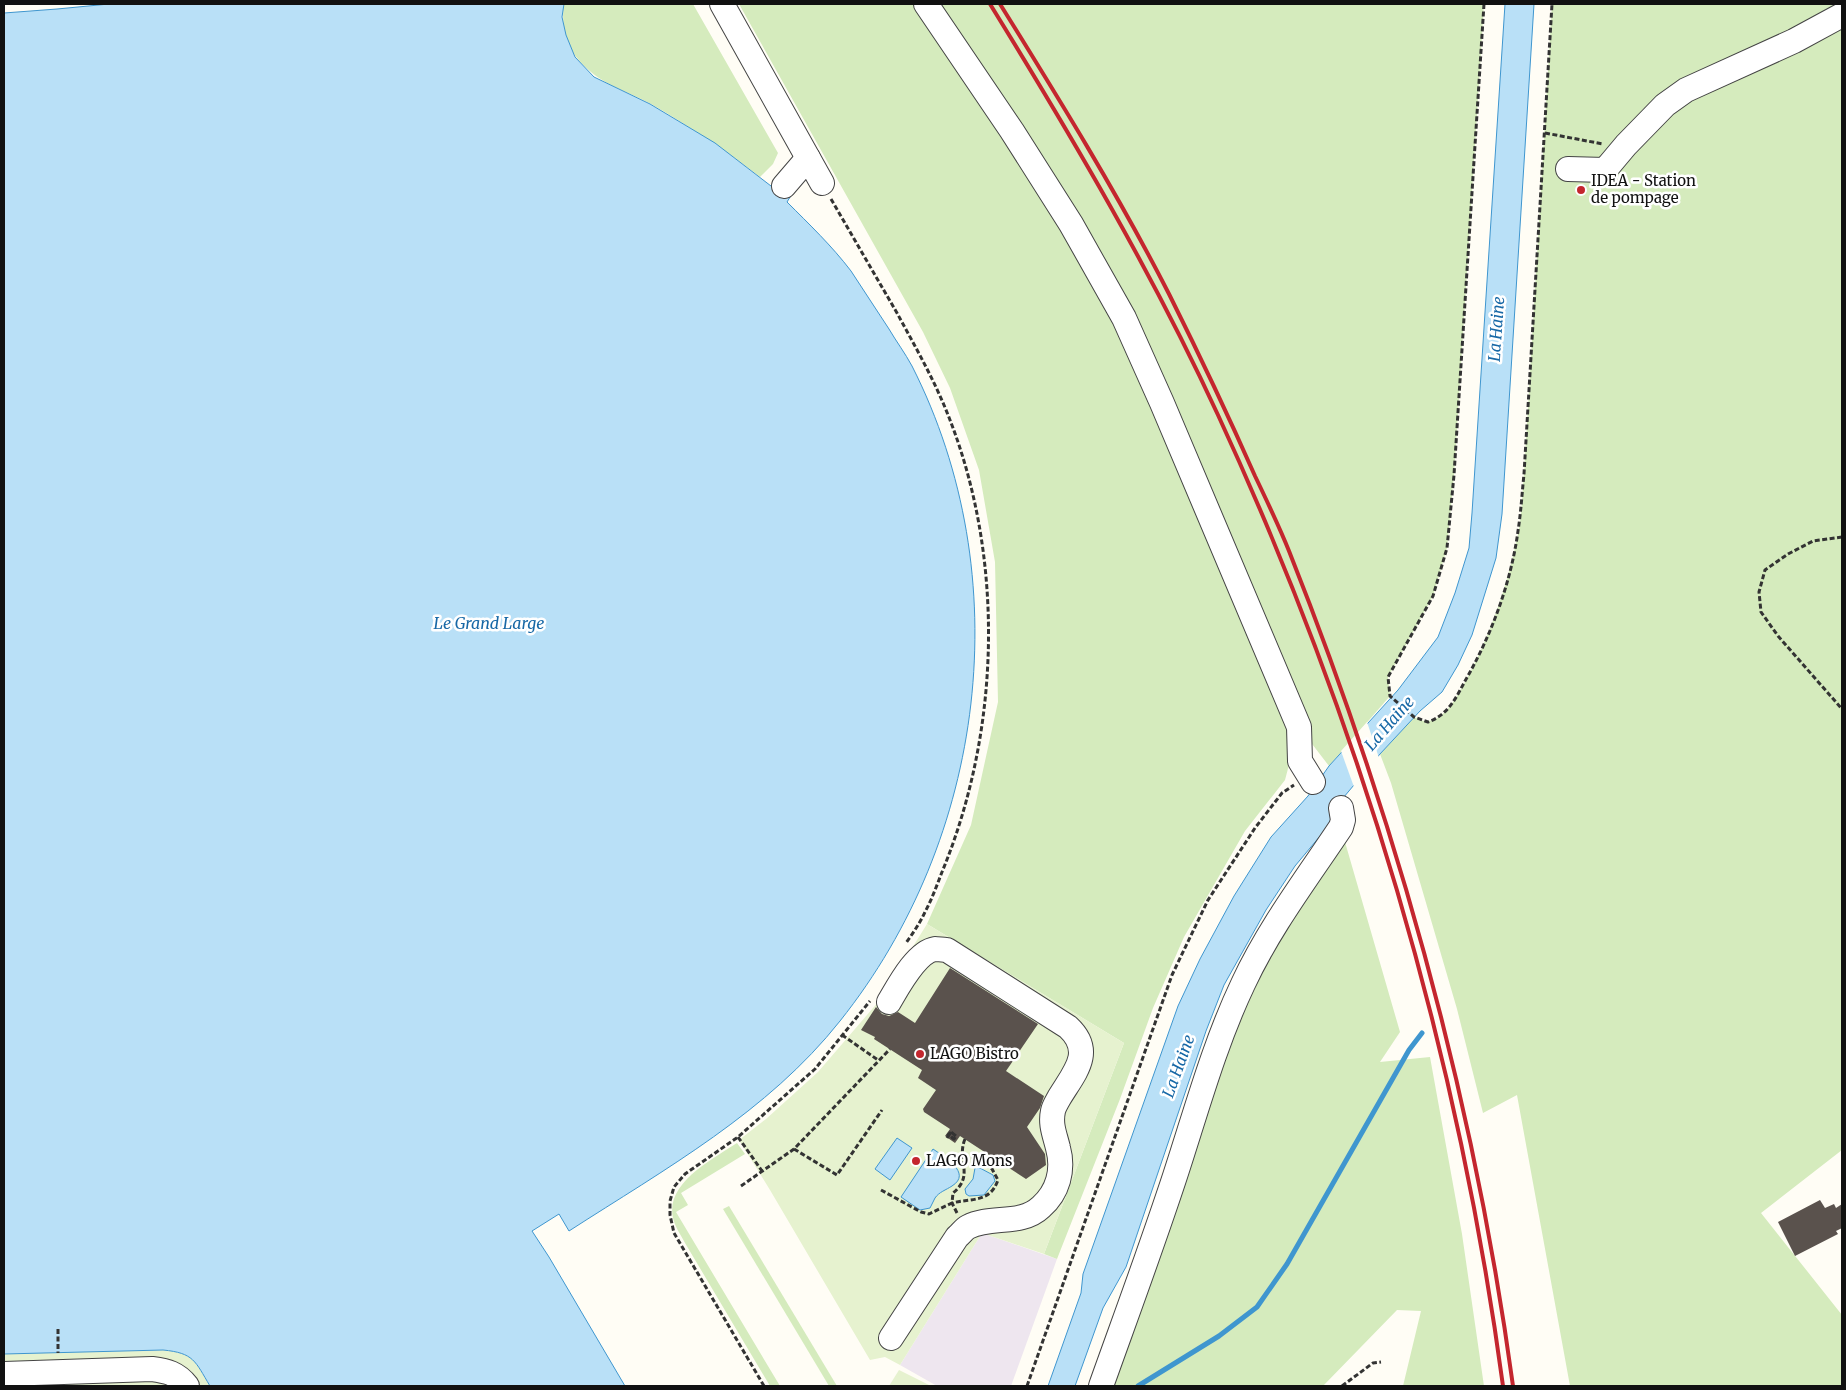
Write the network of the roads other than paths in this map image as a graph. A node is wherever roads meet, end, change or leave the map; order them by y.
1 (722, 4) edge
2 (926, 4) edge
3 (1842, 15) edge
4 (808, 158) junction
5 (1568, 169) dead end
6 (822, 183) road end
7 (784, 186) dead end
8 (1313, 782) road end
9 (1341, 808) dead end
10 (880, 1000) road end
11 (891, 1338) dead end
12 (4, 1374) edge
13 (90, 1379) edge
14 (187, 1386) edge
15 (1102, 1386) edge

1 - 4 street
2 - 8 street
3 - 5 street
4 - 6 street
4 - 7 street
9 - 15 street
10 - 11 street
12 - 13 street
13 - 14 street

